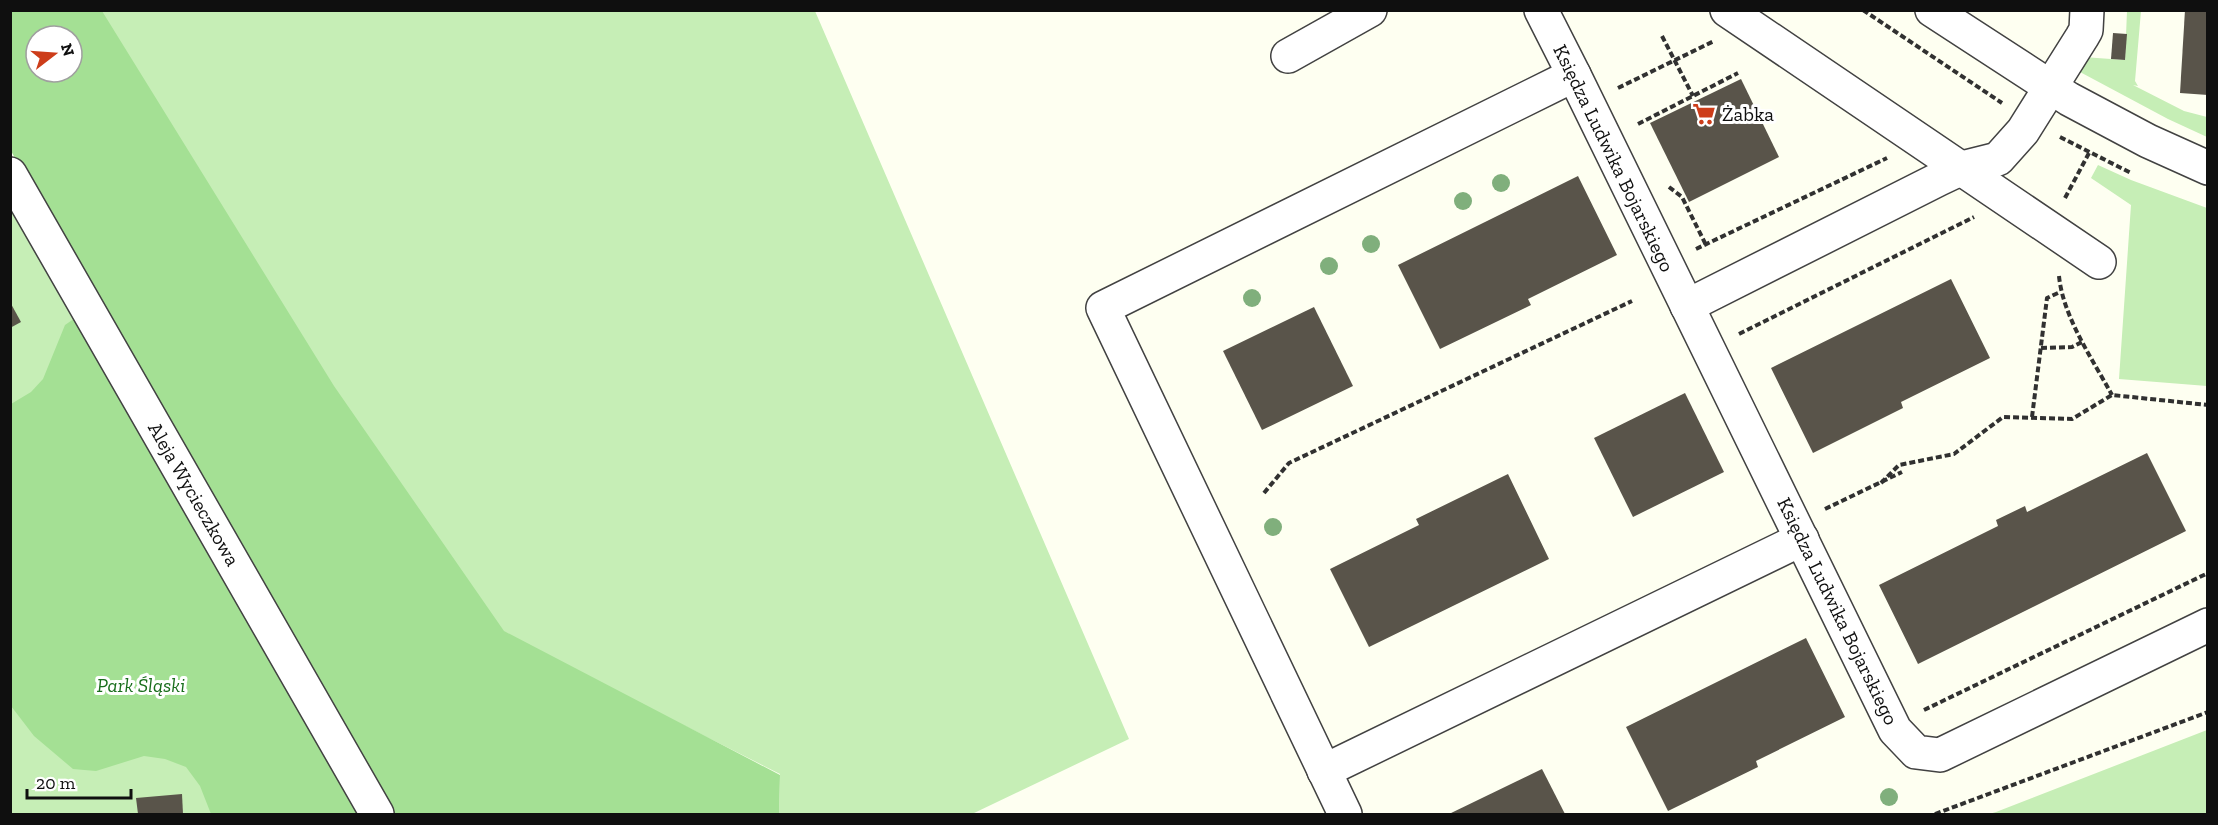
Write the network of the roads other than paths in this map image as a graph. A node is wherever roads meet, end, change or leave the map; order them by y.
1 (1370, 10) edge
2 (1541, 10) edge
3 (1932, 10) edge
4 (2087, 10) edge
5 (1723, 25) edge
6 (1288, 56) dead end
7 (1575, 75) junction
8 (2052, 88) junction
9 (1962, 168) junction
10 (2208, 168) edge
11 (10, 174) edge
12 (2099, 262) dead end
13 (1688, 306) junction
14 (1802, 539) junction
15 (2208, 625) edge
16 (1324, 771) junction
17 (377, 814) edge
18 (1345, 814) edge

1 - 6 street
2 - 7 street, Księdza Ludwika Bojarskiego
3 - 8 street
4 - 8 street
5 - 9 street
7 - 13 street, Księdza Ludwika Bojarskiego
7 - 16 street
8 - 9 street
8 - 10 street
9 - 12 street
9 - 13 street
11 - 17 street, Aleja Wycieczkowa
13 - 14 street, Księdza Ludwika Bojarskiego
14 - 15 street, Księdza Ludwika Bojarskiego
14 - 16 street
16 - 18 street

